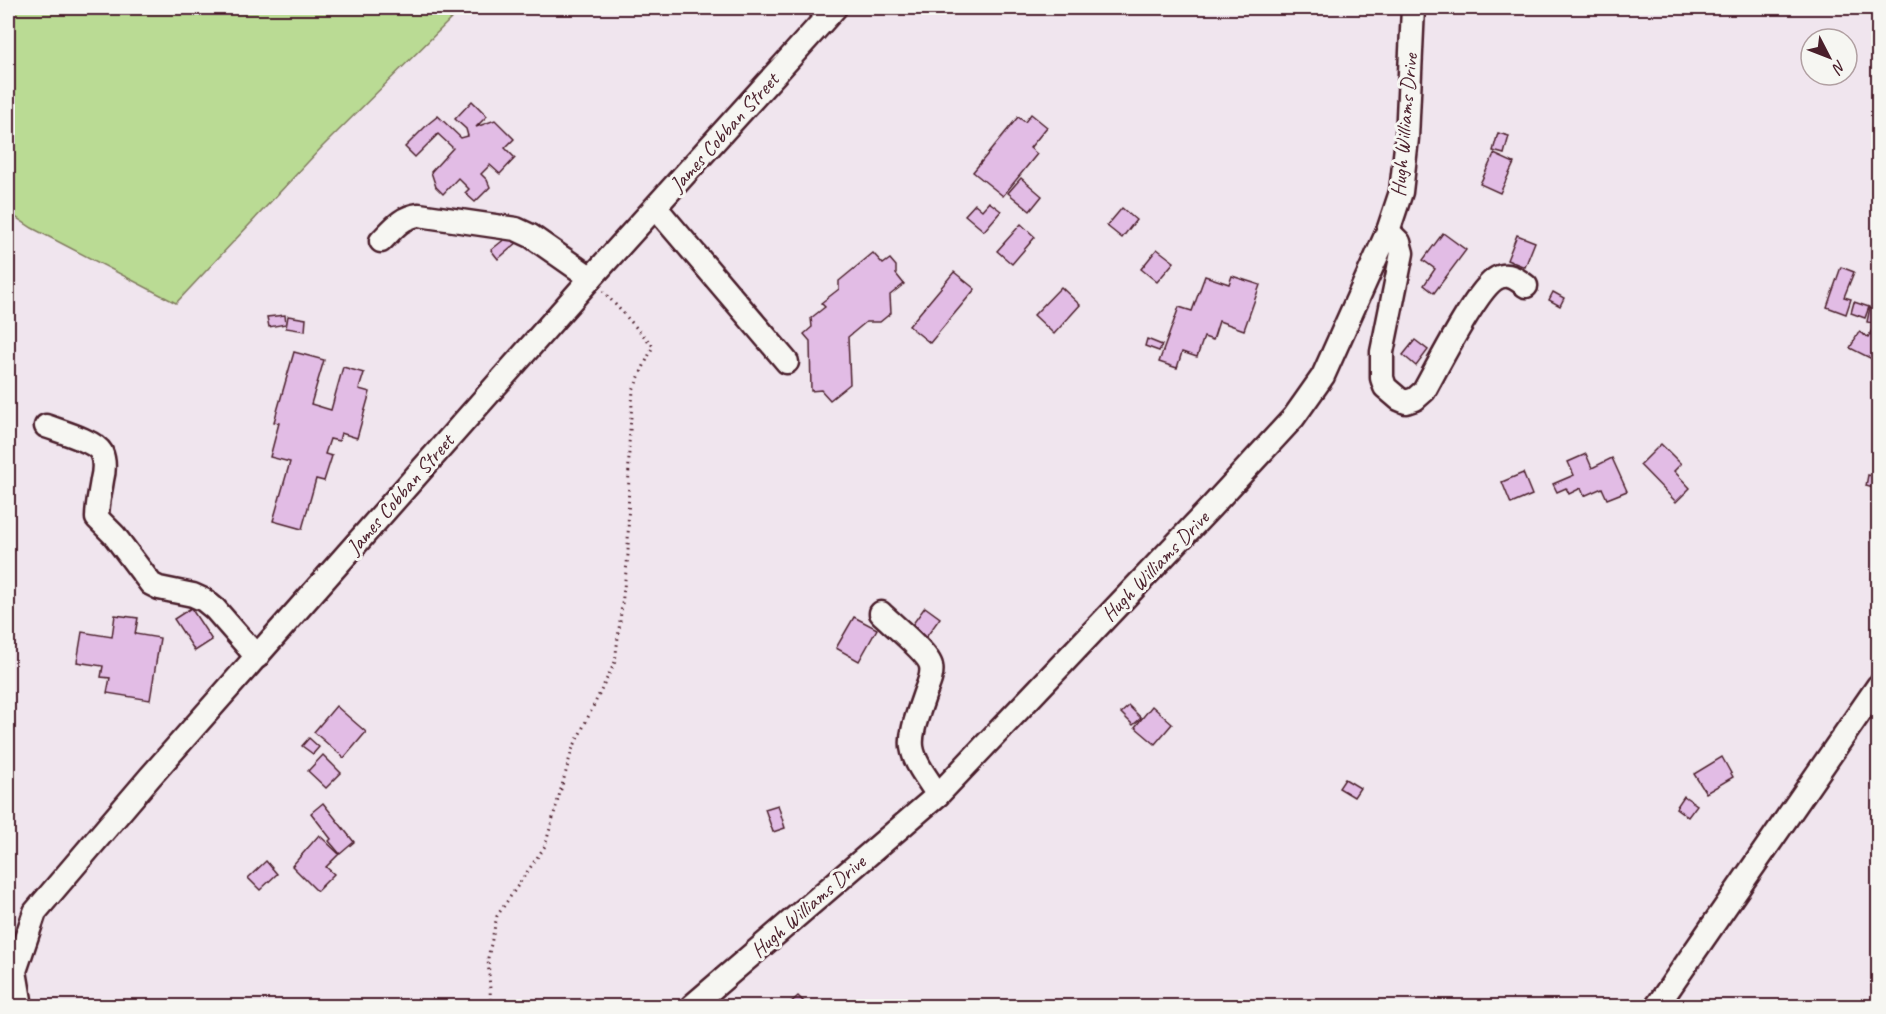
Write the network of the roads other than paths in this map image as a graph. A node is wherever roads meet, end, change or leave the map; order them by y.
1 (835, 8) edge
2 (1413, 8) edge
3 (656, 208) junction
4 (1389, 231) junction
5 (381, 241) dead end
6 (591, 278) junction
7 (1526, 286) dead end
8 (788, 362) dead end
9 (46, 426) dead end
10 (881, 613) dead end
11 (257, 657) junction
12 (1878, 686) edge
13 (938, 795) junction
14 (21, 1006) edge
15 (692, 1006) edge
16 (1657, 1006) edge

1 - 3 street, James Cobban Street
2 - 4 street, Hugh Williams Drive
3 - 6 street, James Cobban Street
3 - 8 street
4 - 7 street
4 - 13 street, Hugh Williams Drive
5 - 6 street
6 - 11 street, James Cobban Street
9 - 11 street
10 - 13 street
11 - 14 street, James Cobban Street
12 - 16 street
13 - 15 street, Hugh Williams Drive

